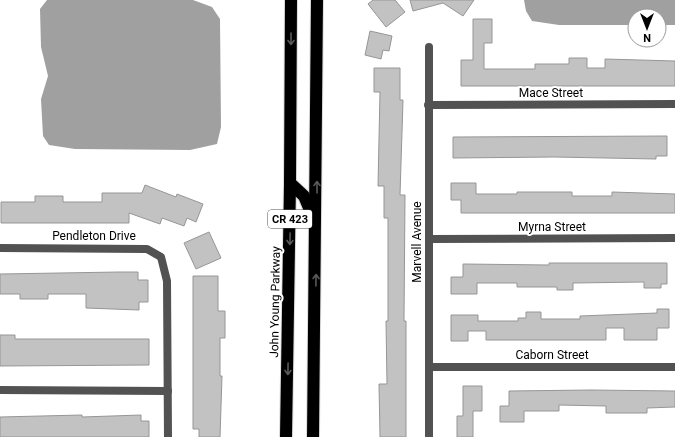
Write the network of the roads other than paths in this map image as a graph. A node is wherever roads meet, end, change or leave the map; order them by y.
1 (291, 0) edge
2 (317, 0) edge
3 (428, 47) dead end
4 (675, 104) edge
5 (428, 105) junction
6 (290, 183) junction
7 (316, 226) junction
8 (675, 238) edge
9 (429, 239) junction
10 (0, 248) edge
11 (675, 366) edge
12 (429, 367) junction
13 (0, 390) edge
14 (168, 392) junction
15 (168, 437) edge
16 (286, 437) edge
17 (313, 437) edge
18 (429, 437) edge

1 -> 6 highway, John Young Parkway / CR 423
7 -> 2 highway, CR 423
3 - 5 street, Marvell Avenue
4 - 5 street, Mace Street
5 - 9 street, Marvell Avenue
6 - 7 highway
6 -> 16 highway, John Young Parkway / CR 423
17 -> 7 highway, CR 423
8 - 9 street, Myrna Street
9 - 12 street, Marvell Avenue
10 - 14 street, Pendleton Drive
11 - 12 street, Caborn Street
12 - 18 street, Marvell Avenue
13 - 14 street
14 - 15 street, Pendleton Drive

